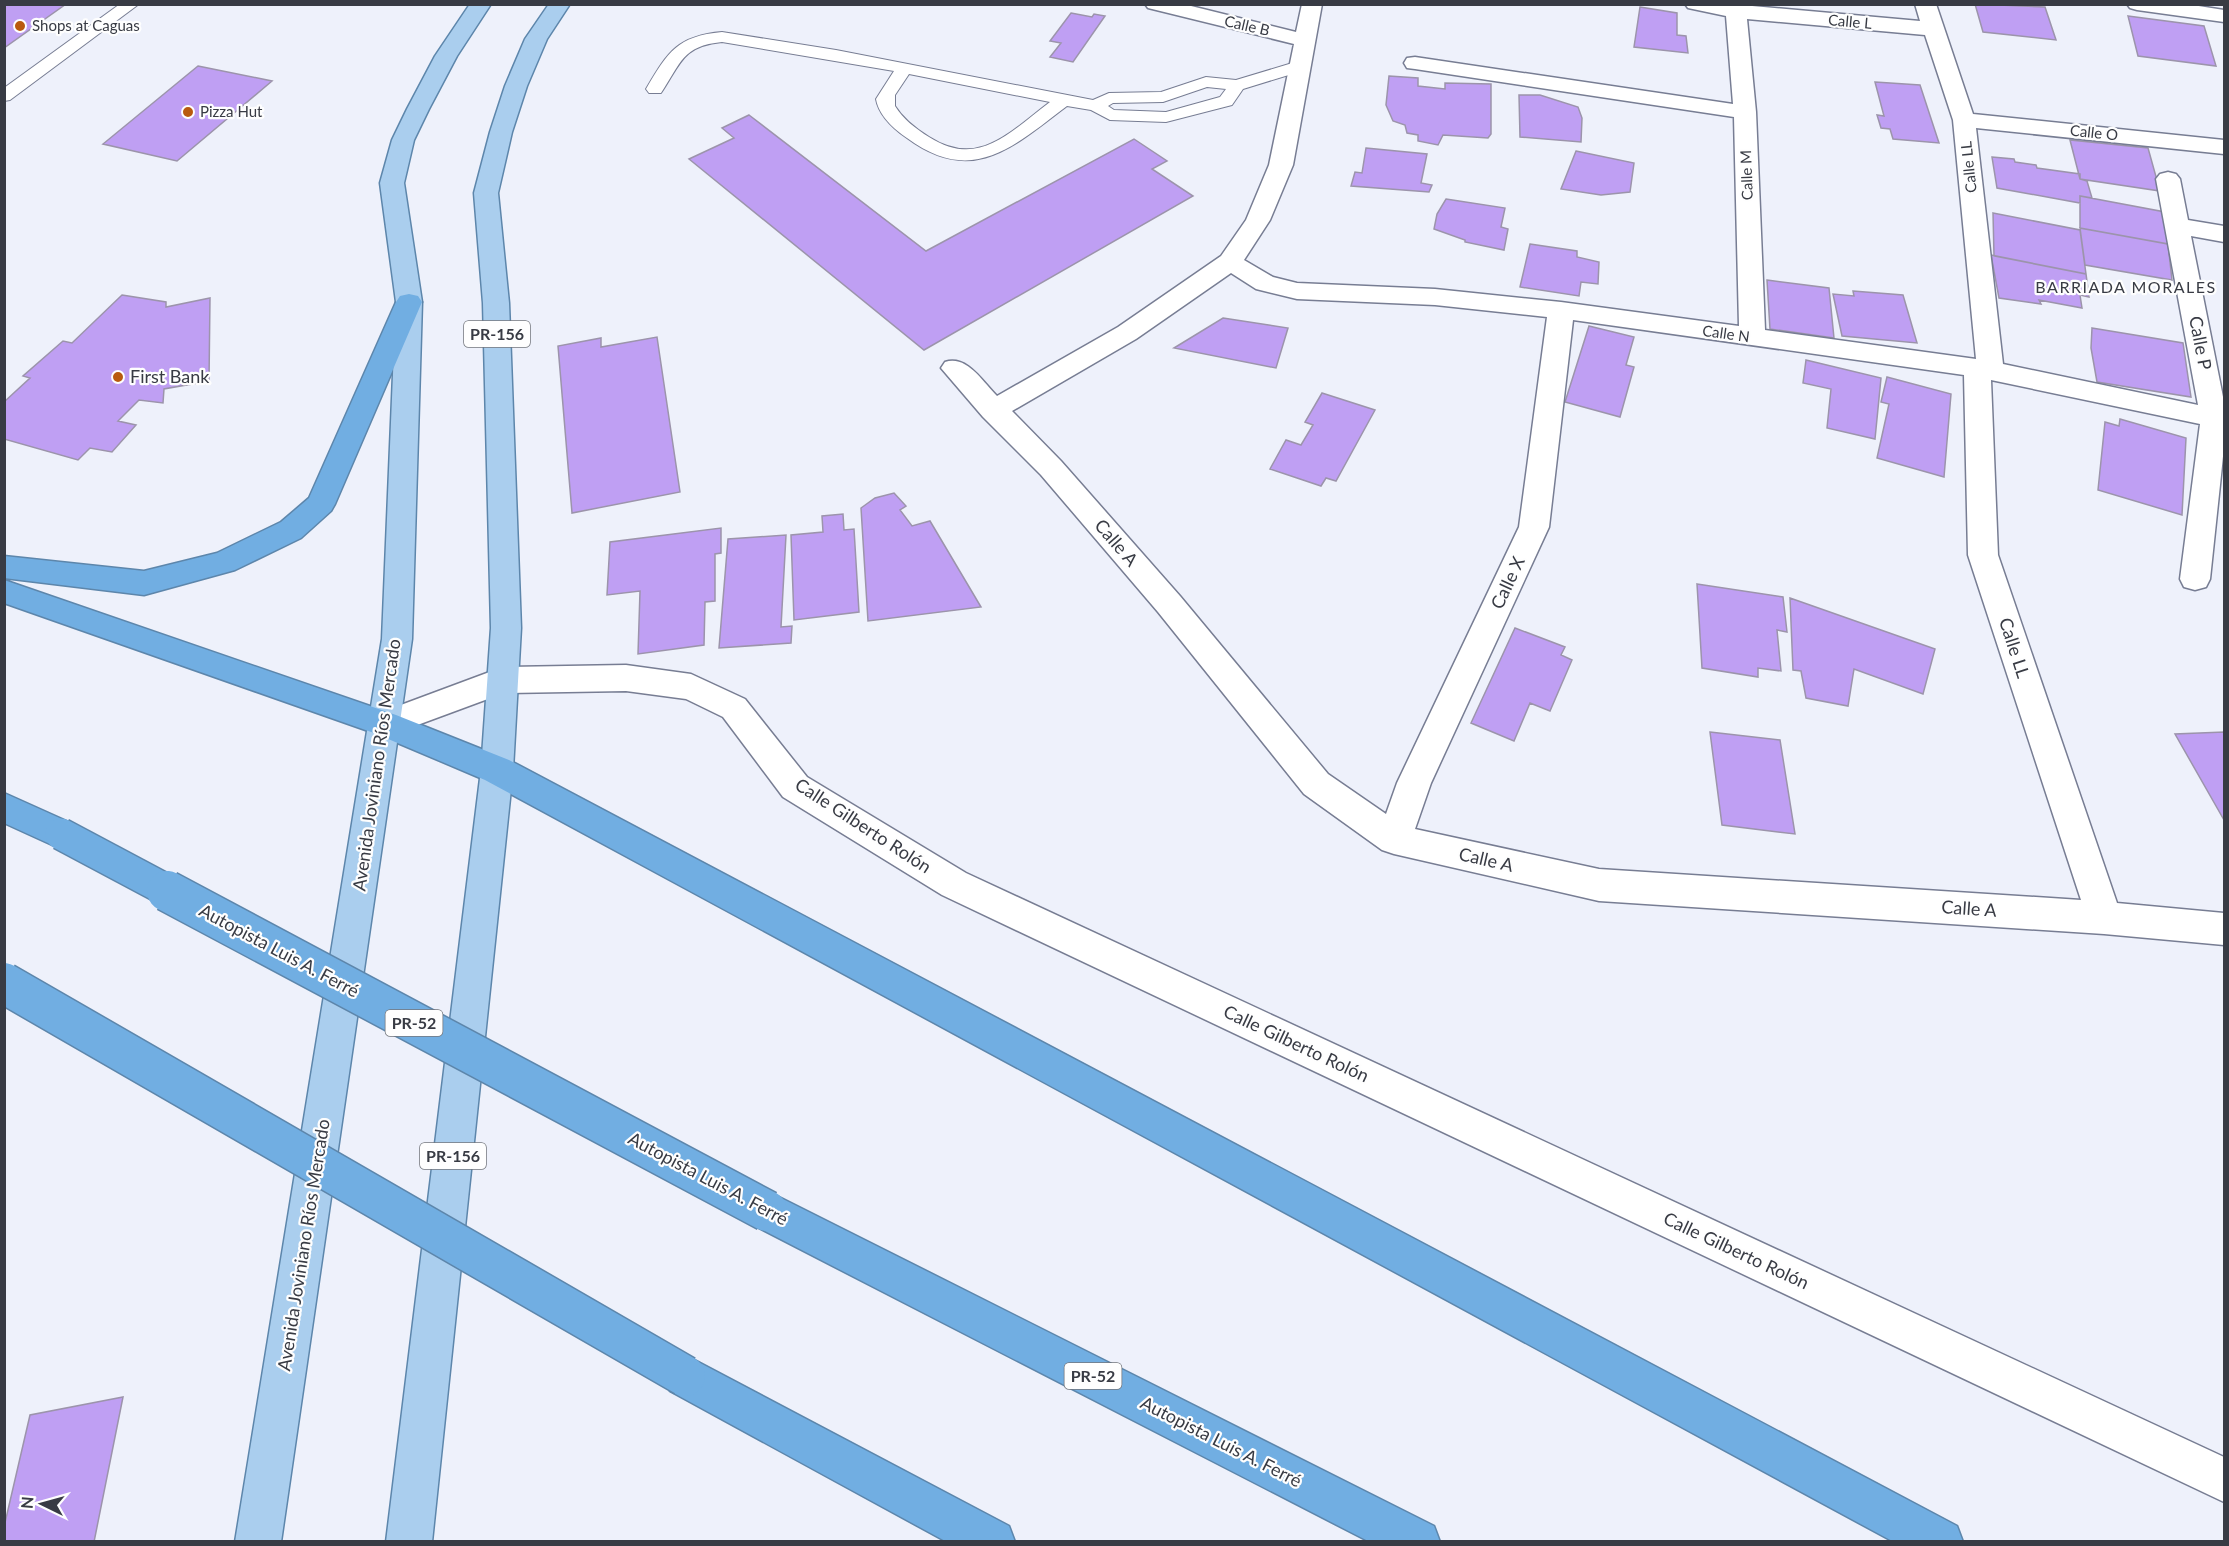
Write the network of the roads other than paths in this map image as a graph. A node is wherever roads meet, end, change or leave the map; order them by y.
1 (131, 4) edge
2 (481, 4) edge
3 (560, 4) edge
4 (1155, 4) edge
5 (1312, 4) edge
6 (1695, 4) edge
7 (1925, 4) edge
8 (2137, 4) edge
9 (1736, 12) junction
10 (2224, 16) edge
11 (1934, 29) junction
12 (1304, 40) junction
13 (1415, 63) dead end
14 (1299, 66) junction
15 (905, 68) junction
16 (1237, 85) junction
17 (655, 90) dead end
18 (4, 96) edge
19 (1065, 99) junction
20 (1096, 106) junction
21 (1745, 112) junction
22 (1964, 120) junction
23 (2224, 147) edge
24 (2168, 179) dead end
25 (2177, 226) junction
26 (2224, 234) edge
27 (1230, 262) junction
28 (409, 302) junction
29 (1561, 310) junction
30 (1752, 338) junction
31 (954, 368) dead end
32 (1983, 369) junction
33 (993, 410) junction
34 (2219, 419) edge
35 (4, 567) edge
36 (2195, 579) dead end
37 (4, 591) edge
38 (503, 680) junction
39 (385, 724) junction
40 (496, 770) junction
41 (4, 807) edge
42 (1394, 839) junction
43 (2104, 918) junction
44 (2224, 929) edge
45 (4, 982) edge
46 (2224, 1480) edge
47 (258, 1542) edge
48 (408, 1542) edge
49 (993, 1542) edge
50 (1418, 1542) edge
51 (1941, 1542) edge

1 - 18 lane
2 - 28 main road, Avenida Joviniano Ríos Mercado
3 - 38 main road, PR-156
4 - 12 street, Calle B
5 - 12 street
6 - 9 street, Calle L
7 - 11 street, Calle LL
8 - 10 street
9 - 11 street, Calle L
9 - 21 street, Calle M
11 - 22 street, Calle LL
12 - 14 street
13 - 21 street
14 - 16 lane
14 - 27 street
15 - 17 lane
15 - 19 lane
15 - 19 lane
16 - 20 lane
16 - 20 lane
19 - 20 lane
21 - 30 street, Calle M
22 - 23 street, Calle O
22 - 32 street, Calle LL
24 - 25 street, Calle P
25 - 26 street
25 - 34 street, Calle P
27 - 29 street, Calle N
27 - 33 street
28 - 35 highway
28 - 39 main road, Avenida Joviniano Ríos Mercado
29 - 30 street, Calle N
29 - 42 street, Calle X
30 - 32 street, Calle N
31 - 33 street, Calle A
32 - 34 street, Calle N
32 - 43 street, Calle LL
33 - 42 street, Calle A
34 - 36 street, Calle P
37 - 39 highway
38 - 39 street, Calle Gilberto Rolón
38 - 40 main road, PR-156
38 - 46 street, Calle Gilberto Rolón
39 - 40 highway
39 - 47 main road, Avenida Joviniano Ríos Mercado
40 - 48 main road, PR-156
40 - 51 highway
41 - 50 highway, Autopista Luis A. Ferré / PR-52, bridge
42 - 43 street, Calle A
43 - 44 street, Calle A
45 - 49 highway, bridge

